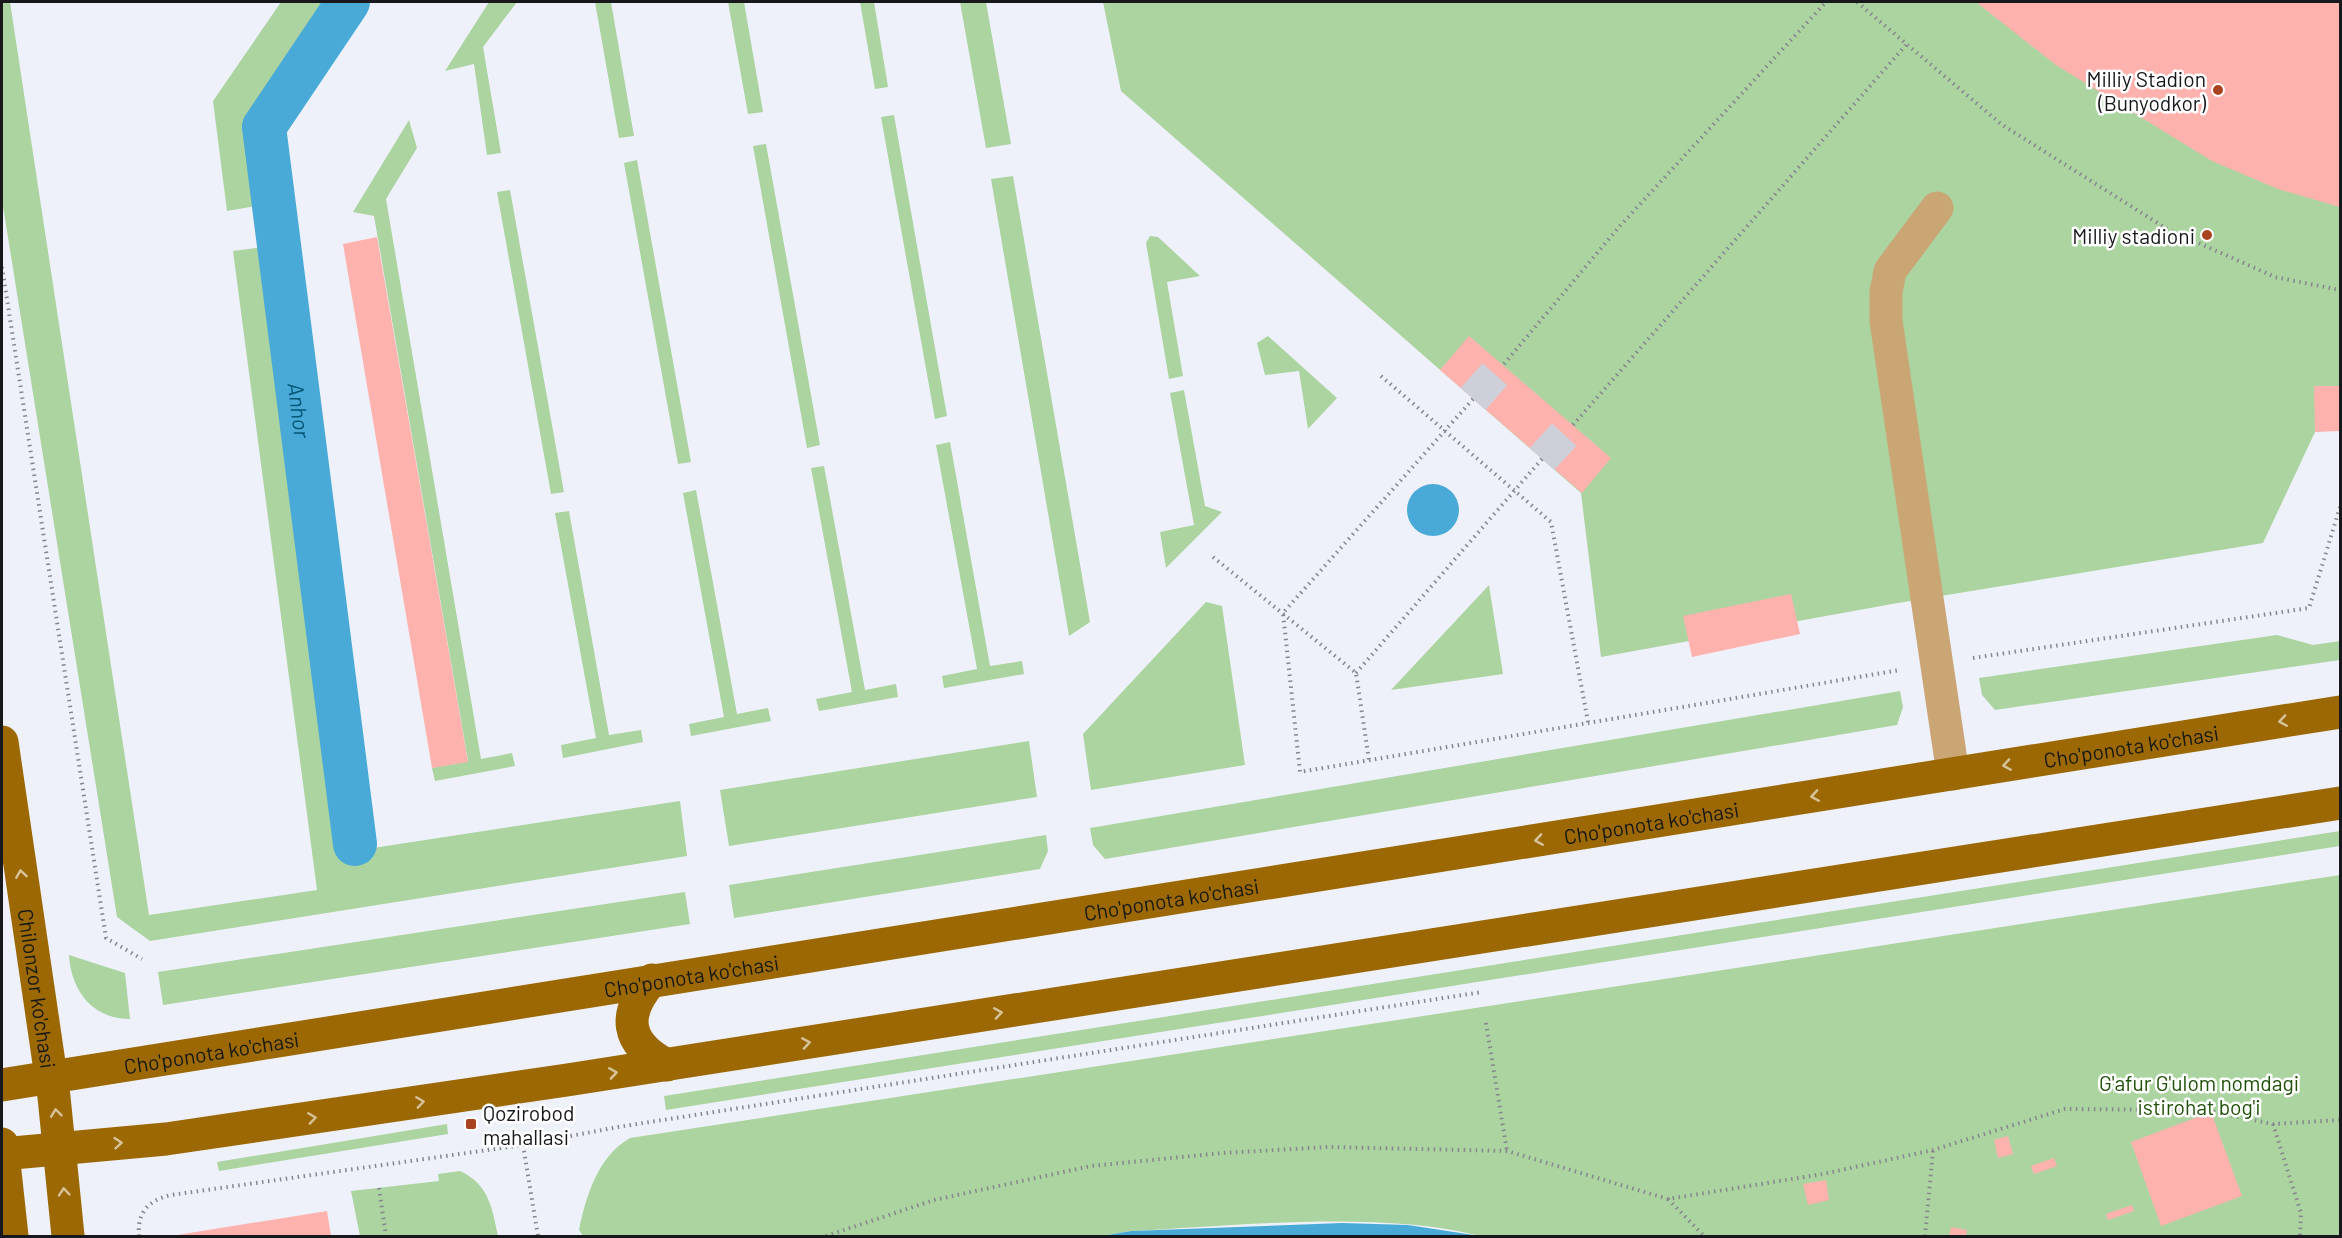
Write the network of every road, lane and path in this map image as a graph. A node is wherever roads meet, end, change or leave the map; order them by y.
1 (1826, 2) edge
2 (1857, 2) edge
3 (1906, 45) junction
4 (1937, 208) dead end
5 (2, 267) edge
6 (2340, 290) edge
7 (1504, 364) tunnel mouth
8 (1381, 376) dead end
9 (1473, 399) tunnel mouth
10 (1573, 425) tunnel mouth
11 (1445, 431) junction
12 (1542, 459) tunnel mouth
13 (1515, 491) junction
14 (2340, 507) edge
15 (1213, 557) dead end
16 (1283, 613) junction
17 (1936, 663) junction
18 (1356, 673) junction
19 (2340, 712) edge
20 (1588, 723) junction
21 (2, 742) edge
22 (1369, 760) junction
23 (1953, 774) junction
24 (2340, 802) edge
25 (142, 959) dead end
26 (652, 980) junction
27 (1482, 992) dead end
28 (1486, 1023) dead end
29 (667, 1065) junction
30 (51, 1077) junction
31 (2, 1085) edge
32 (2340, 1120) edge
33 (2273, 1124) junction
34 (523, 1145) junction
35 (60, 1148) junction
36 (2, 1150) edge
37 (1933, 1150) junction
38 (1507, 1151) junction
39 (379, 1188) dead end
40 (1668, 1199) junction
41 (12, 1236) edge
42 (68, 1236) edge
43 (139, 1236) edge
44 (386, 1236) edge
45 (538, 1236) edge
46 (826, 1236) edge
47 (1704, 1236) edge
48 (1925, 1236) edge
49 (2300, 1236) edge

1 - 7 path
2 - 3 path
3 - 6 path
3 - 10 path
4 - 17 lane
5 - 25 path
8 - 11 path
9 - 11 path
11 - 13 path
11 - 16 path
12 - 13 path
13 - 18 path
13 - 20 path
14 - 17 path
15 - 16 path
16 - 18 path
16 - 22 path
17 - 20 path
17 - 23 lane
18 - 22 path
19 -> 23 main road, Cho'ponota ko'chasi
20 - 22 path
30 -> 21 main road, Chilonzor ko'chasi
23 -> 26 main road, Cho'ponota ko'chasi
29 -> 24 main road
26 - 29 main road
26 - 30 main road, Cho'ponota ko'chasi
27 - 34 path
28 - 38 path
35 -> 29 main road
30 - 31 main road, Cho'ponota ko'chasi
35 -> 30 main road, Chilonzor ko'chasi
32 - 33 path
33 - 37 path
33 - 49 path
34 - 43 path
34 - 45 path
35 - 36 main road
42 -> 35 main road, Chilonzor ko'chasi
36 - 41 main road
37 - 40 path
37 - 48 path
38 - 40 path
38 - 46 path
39 - 44 path
40 - 47 path

